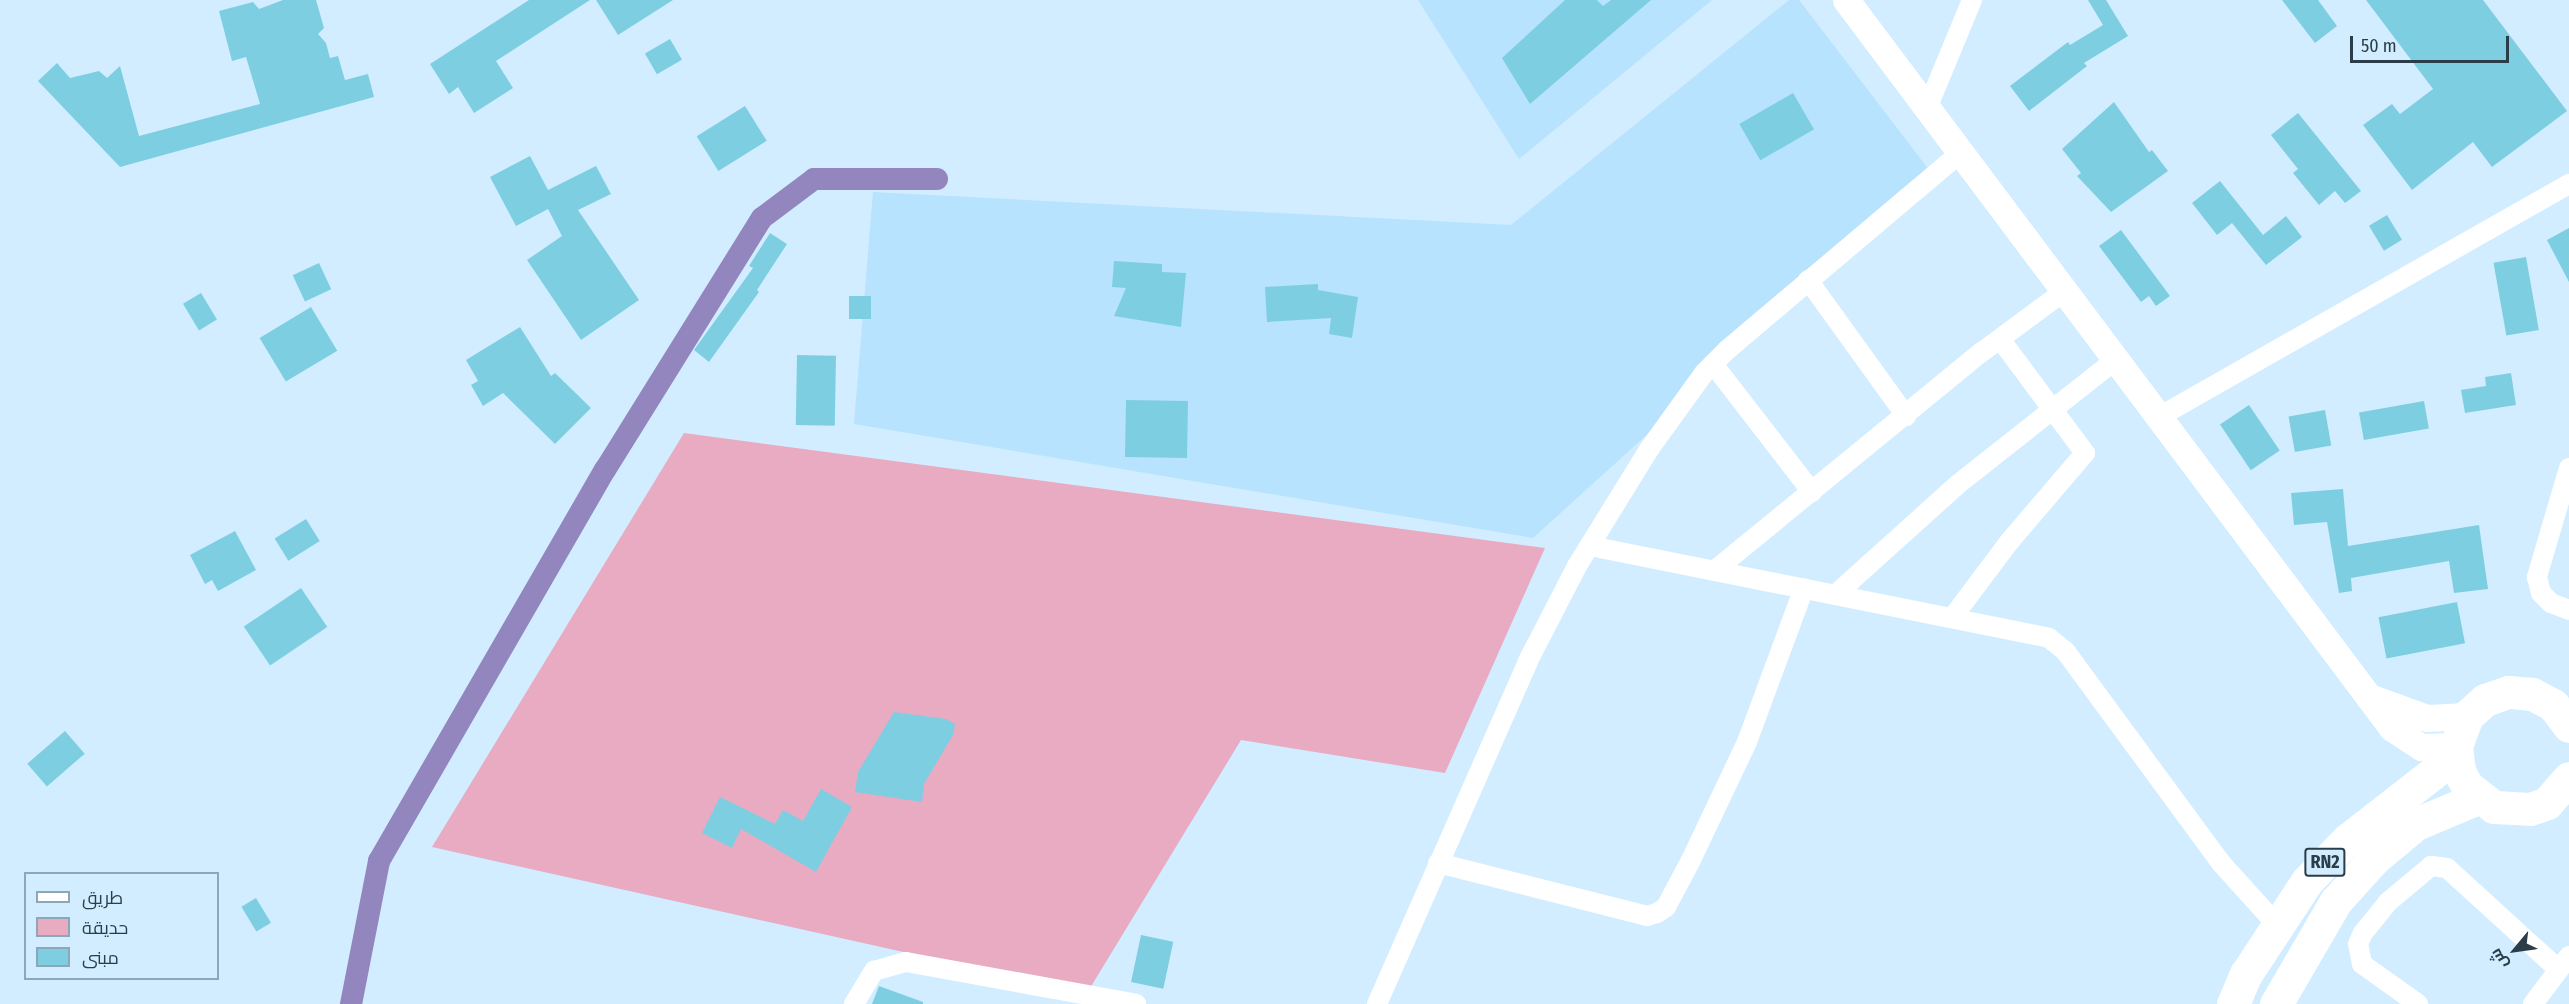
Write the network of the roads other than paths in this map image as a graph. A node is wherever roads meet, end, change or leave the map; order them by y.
1 (1846, 0) edge
2 (1972, 0) edge
3 (1926, 111) junction
4 (1959, 154) junction
5 (2569, 184) edge
6 (1808, 280) junction
7 (2063, 292) junction
8 (2000, 339) junction
9 (2114, 361) junction
10 (1713, 364) junction
11 (2051, 408) junction
12 (1906, 416) junction
13 (2157, 418) junction
14 (2569, 468) edge
15 (1812, 492) junction
16 (1590, 546) junction
17 (1714, 571) junction
18 (1804, 588) junction
19 (1835, 595) junction
20 (2569, 610) edge
21 (1952, 618) junction
22 (2368, 697) junction
23 (2564, 709) edge
24 (2467, 716) junction
25 (2456, 751) junction
26 (2569, 778) edge
27 (2478, 798) junction
28 (1438, 863) junction
29 (2277, 925) junction
30 (2564, 963) edge
31 (854, 1004) edge
32 (1136, 1004) edge
33 (1377, 1004) edge
34 (2233, 1004) edge
35 (2276, 1004) edge
36 (2418, 1004) edge
37 (2533, 1004) edge

1 - 3 main road
2 - 3 street
3 - 4 main road
4 - 6 street
4 - 7 main road
5 - 13 street
6 - 10 street
6 - 12 street
7 - 8 street
7 - 9 main road
8 - 11 street
8 - 12 street
9 - 11 street
9 - 13 main road
10 - 15 street
10 - 16 street
11 - 19 street
11 - 21 street
12 - 15 street
13 - 22 main road
14 - 20 street
15 - 17 street
16 - 17 street
16 - 28 street
17 - 18 street
18 - 19 street
18 - 28 street
19 - 21 street
21 - 29 street
22 - 24 main road
22 - 25 main road
23 - 24 highway
24 - 25 highway
25 - 27 highway
25 - 29 highway, RN2
26 - 27 highway
27 - 35 highway, RN2
28 - 33 street
29 - 34 highway, RN2
30 - 36 street
30 - 37 street
31 - 32 street

